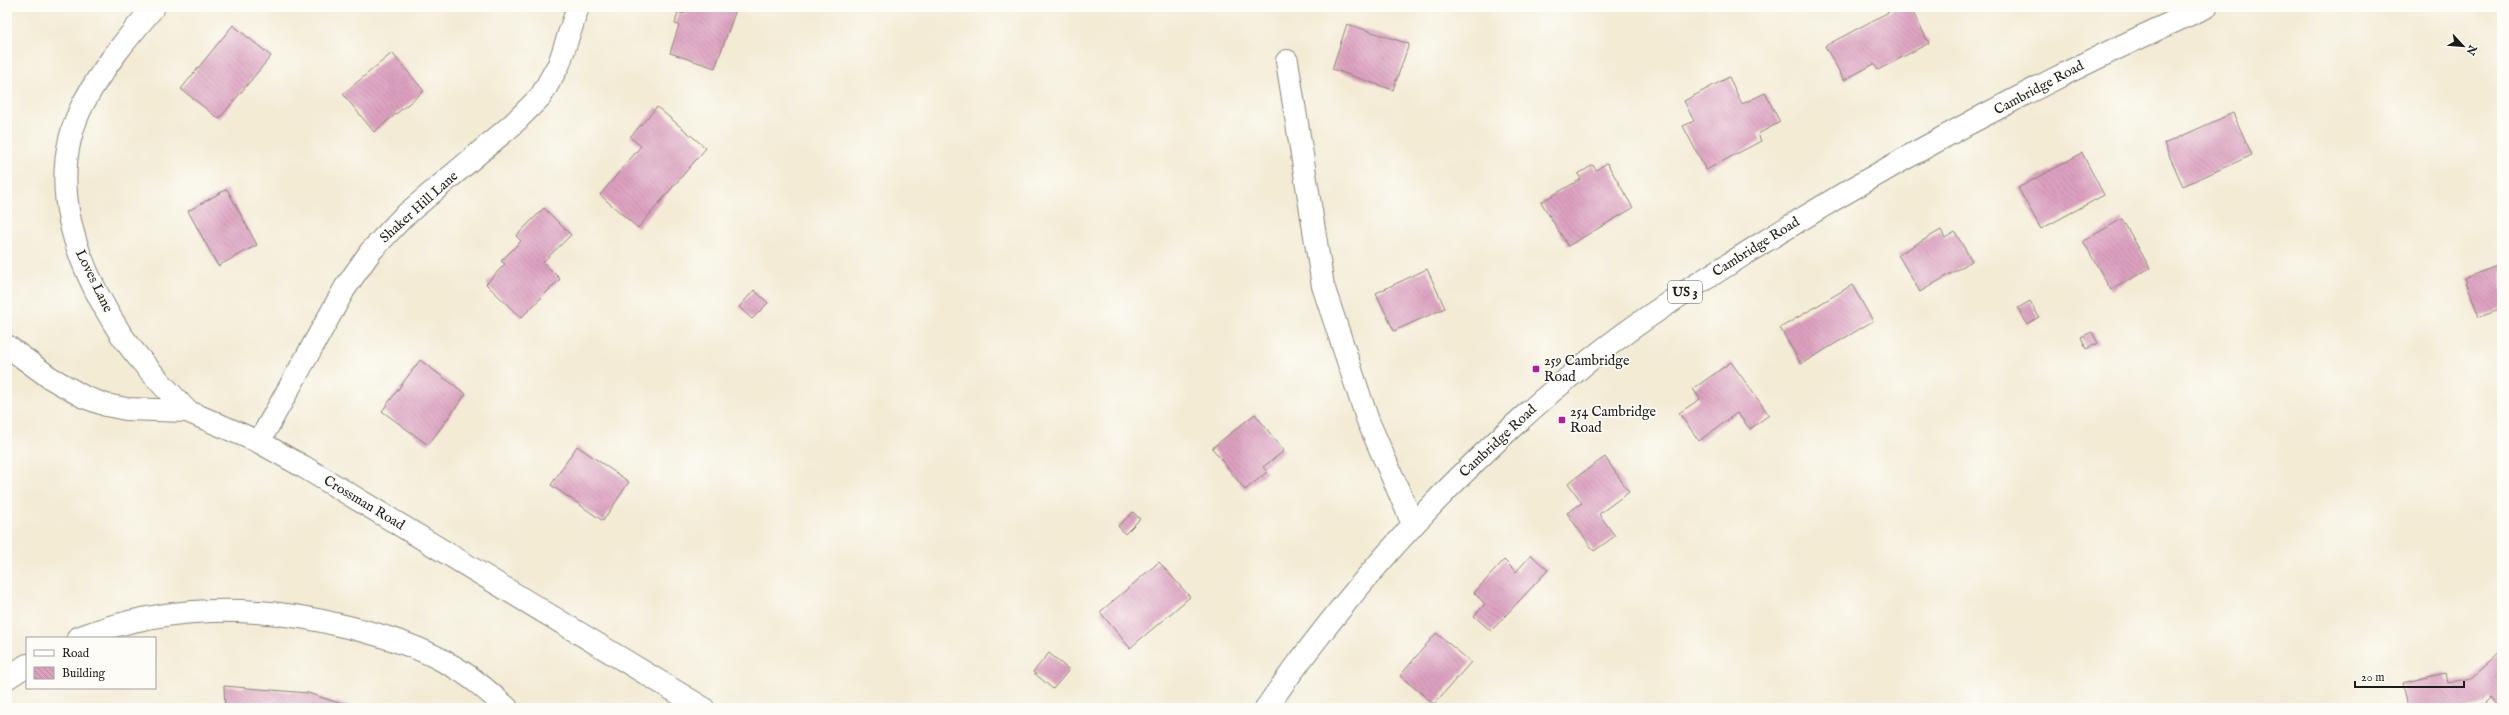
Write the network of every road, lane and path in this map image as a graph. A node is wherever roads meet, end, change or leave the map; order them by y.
1 (154, 7) edge
2 (578, 7) edge
3 (2206, 7) edge
4 (1287, 61) dead end
5 (7, 346) edge
6 (187, 411) junction
7 (259, 442) junction
8 (1413, 524) junction
9 (81, 637) edge
10 (26, 666) edge
11 (7, 678) edge
12 (507, 708) edge
13 (703, 708) edge
14 (1266, 708) edge

1 - 6 main road, Loves Lane
2 - 7 main road, Shaker Hill Lane
3 - 8 main road, Cambridge Road / US 3
4 - 8 main road
5 - 6 main road, Crossman Road
6 - 7 main road, Crossman Road
7 - 13 main road, Crossman Road
8 - 14 main road, Cambridge Road / US 3
9 - 12 main road
10 - 11 main road

